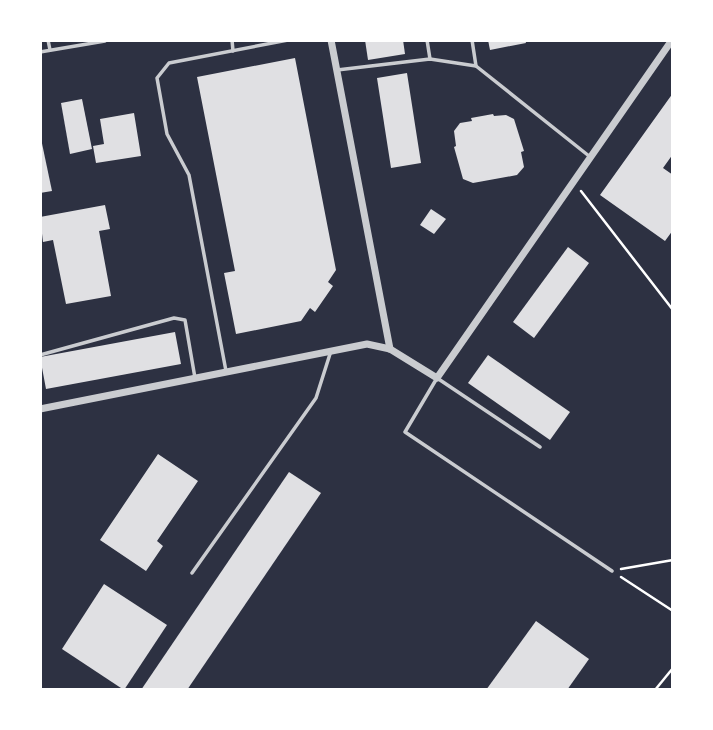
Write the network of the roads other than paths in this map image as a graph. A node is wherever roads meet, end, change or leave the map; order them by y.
1 (48, 40) edge
2 (232, 40) edge
3 (288, 40) edge
4 (331, 40) edge
5 (427, 40) edge
6 (472, 40) edge
7 (672, 40) edge
8 (105, 41) edge
9 (50, 50) junction
10 (233, 51) junction
11 (40, 52) edge
12 (430, 59) junction
13 (476, 66) junction
14 (337, 70) junction
15 (590, 157) junction
16 (390, 349) junction
17 (330, 351) junction
18 (40, 355) edge
19 (226, 371) junction
20 (195, 378) junction
21 (437, 378) junction
22 (40, 409) edge
23 (540, 447) dead end
24 (612, 571) road end
25 (192, 573) dead end

1 - 9 lane
2 - 10 lane
3 - 10 lane
4 - 14 street
5 - 12 lane
6 - 13 lane
7 - 15 street
8 - 9 lane
9 - 11 lane
10 - 19 lane
12 - 13 lane
12 - 14 lane
13 - 15 lane
14 - 16 street
15 - 21 street
16 - 17 street
16 - 21 street
17 - 19 street
17 - 25 lane
18 - 20 lane
19 - 20 street
20 - 22 street
21 - 23 lane
21 - 24 lane

